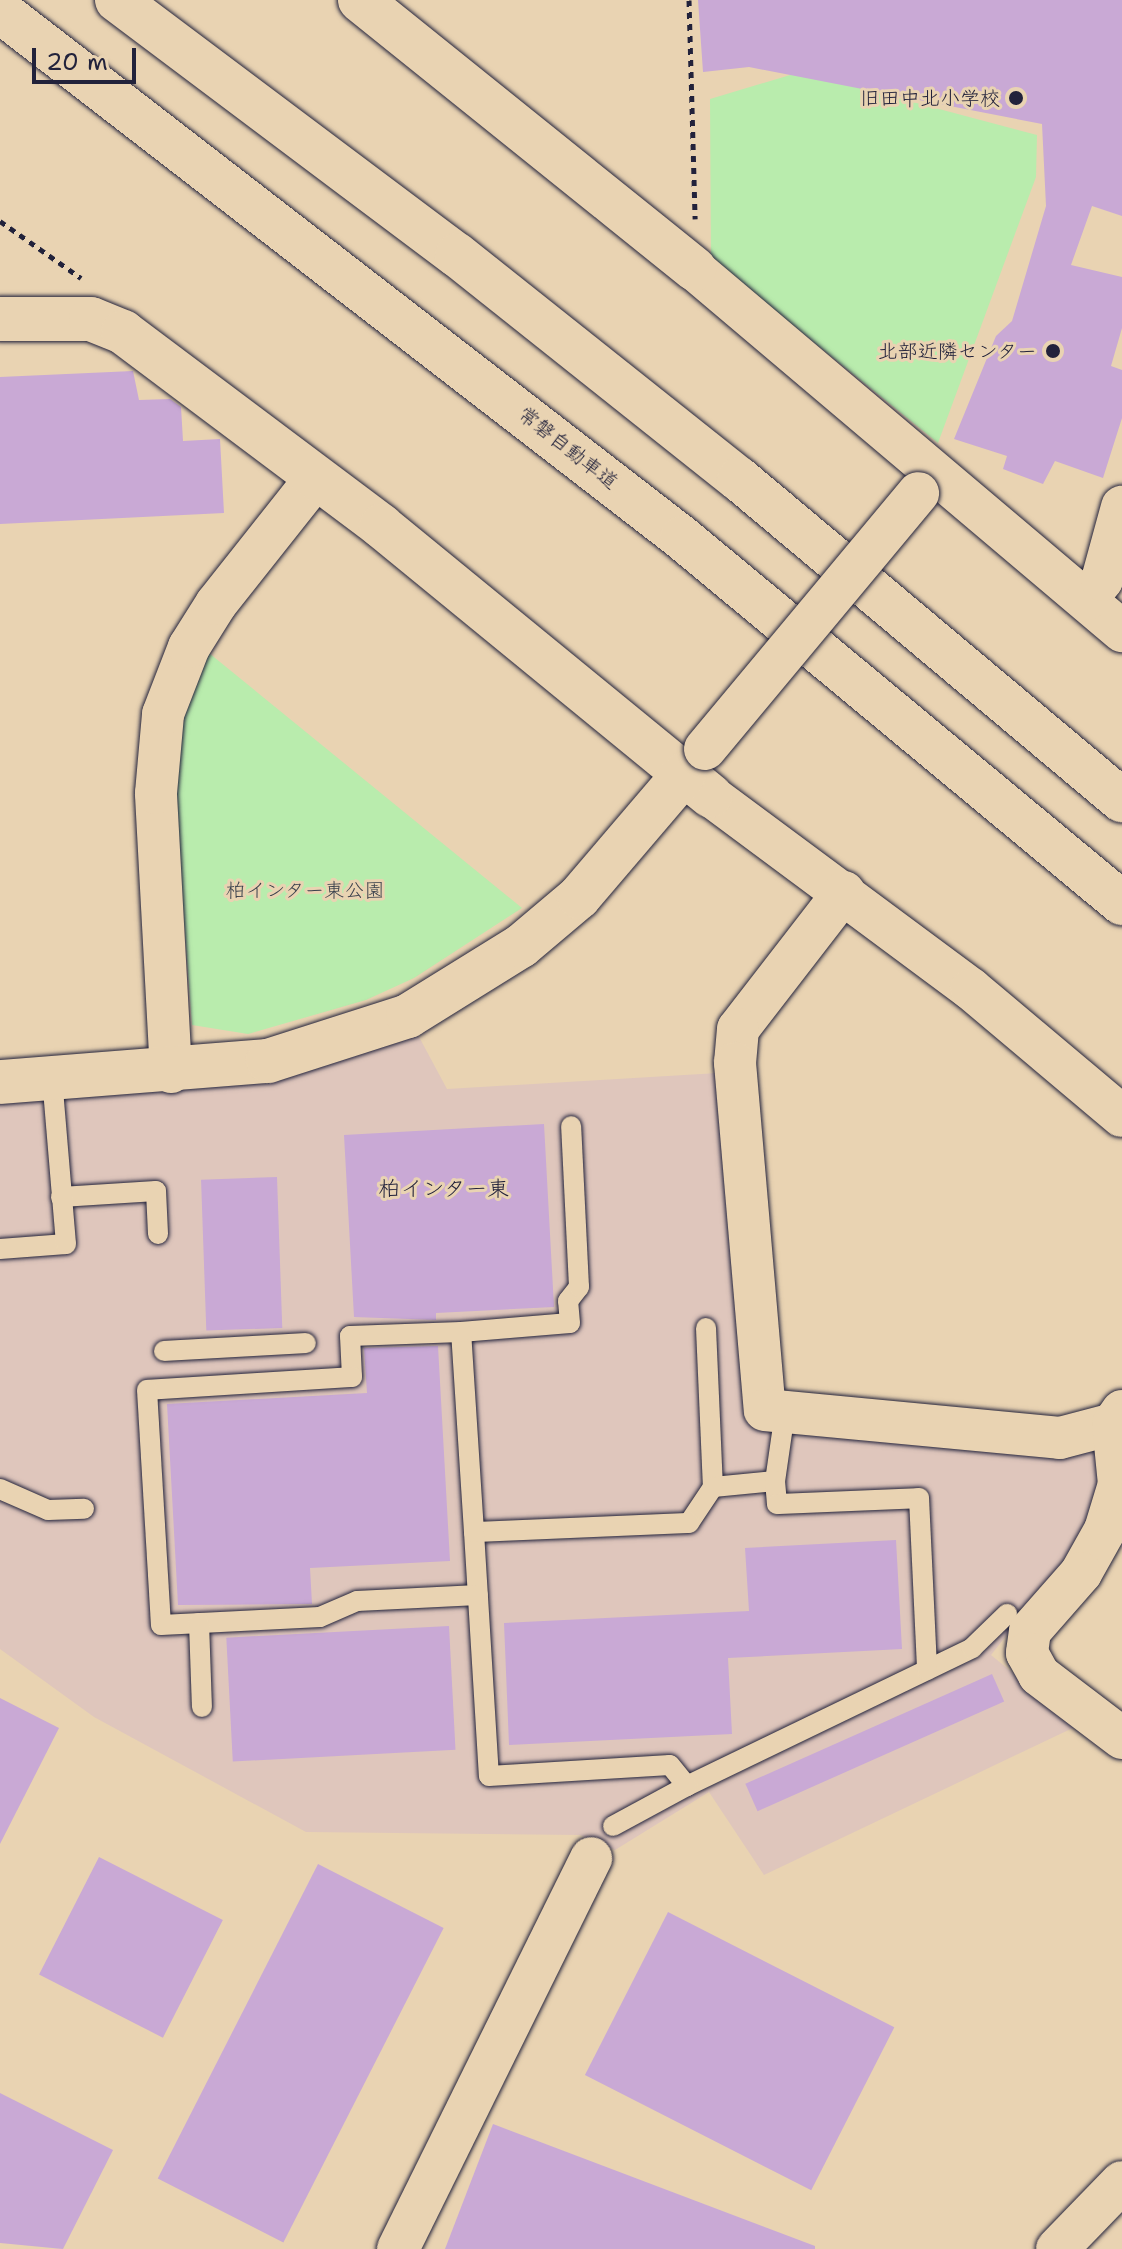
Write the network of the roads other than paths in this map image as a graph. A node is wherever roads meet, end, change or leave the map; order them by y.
1 (117, 0) edge
2 (360, 0) edge
3 (0, 11) edge
4 (694, 269) joint
5 (0, 319) edge
6 (316, 478) junction
7 (926, 483) junction
8 (1122, 507) edge
9 (1087, 599) junction
10 (1122, 631) edge
11 (700, 773) junction
12 (1122, 800) edge
13 (844, 892) junction
14 (1122, 903) edge
15 (171, 1072) junction
16 (52, 1079) junction
17 (0, 1082) edge
18 (1122, 1116) edge
19 (571, 1126) dead end
20 (61, 1197) junction
21 (158, 1234) dead end
22 (0, 1249) edge
23 (706, 1328) dead end
24 (461, 1332) junction
25 (306, 1343) dead end
26 (164, 1351) dead end
27 (785, 1412) junction
28 (1117, 1418) edge
29 (775, 1481) junction
30 (713, 1487) junction
31 (0, 1489) edge
32 (84, 1509) dead end
33 (474, 1532) junction
34 (478, 1595) junction
35 (1007, 1614) dead end
36 (199, 1623) junction
37 (927, 1670) junction
38 (202, 1707) dead end
39 (1122, 1738) edge
40 (687, 1786) junction
41 (602, 1842) joint
42 (1122, 2182) edge
43 (398, 2249) edge
44 (1057, 2249) edge

1 - 12 main road
2 - 4 main road
3 - 14 main road, 常磐自動車道
4 - 7 street
5 - 6 main road
6 - 11 main road
6 - 15 street
7 - 9 street
7 - 11 street, bridge
8 - 9 street
9 - 10 street
11 - 13 street
11 - 15 main road
13 - 18 street
13 - 27 street
15 - 16 main road
16 - 17 main road
16 - 20 lane
19 - 24 lane
20 - 21 lane
20 - 22 lane
23 - 30 lane
24 - 33 lane
24 - 36 lane
25 - 26 lane
27 - 28 street
27 - 29 lane
28 - 39 street
29 - 30 lane
29 - 37 lane
30 - 33 lane
31 - 32 lane
33 - 34 lane
34 - 36 lane
34 - 40 lane
35 - 37 lane
36 - 38 lane
37 - 40 lane
40 - 41 lane
41 - 43 street
42 - 44 street

